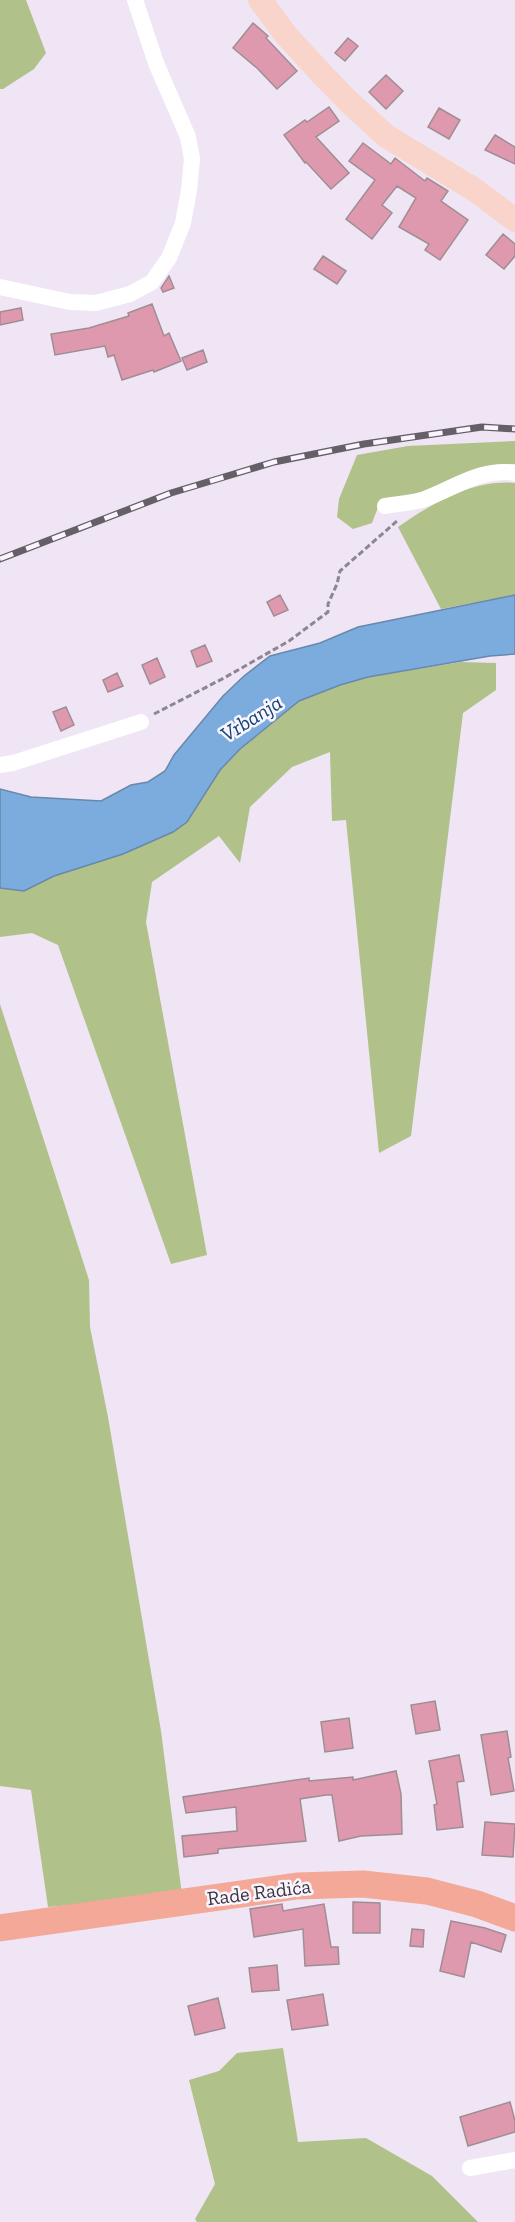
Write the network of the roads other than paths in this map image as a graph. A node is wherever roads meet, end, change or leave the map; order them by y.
1 (135, 0) edge
2 (260, 0) edge
3 (515, 220) edge
4 (0, 286) edge
5 (515, 473) edge
6 (385, 506) dead end
7 (141, 722) road end
8 (0, 765) edge
9 (515, 1918) edge
10 (0, 1928) edge
11 (515, 2160) edge
12 (470, 2168) dead end

1 - 4 street
2 - 3 street
5 - 6 street
7 - 8 street
9 - 10 main road, Rade Radića
11 - 12 street

